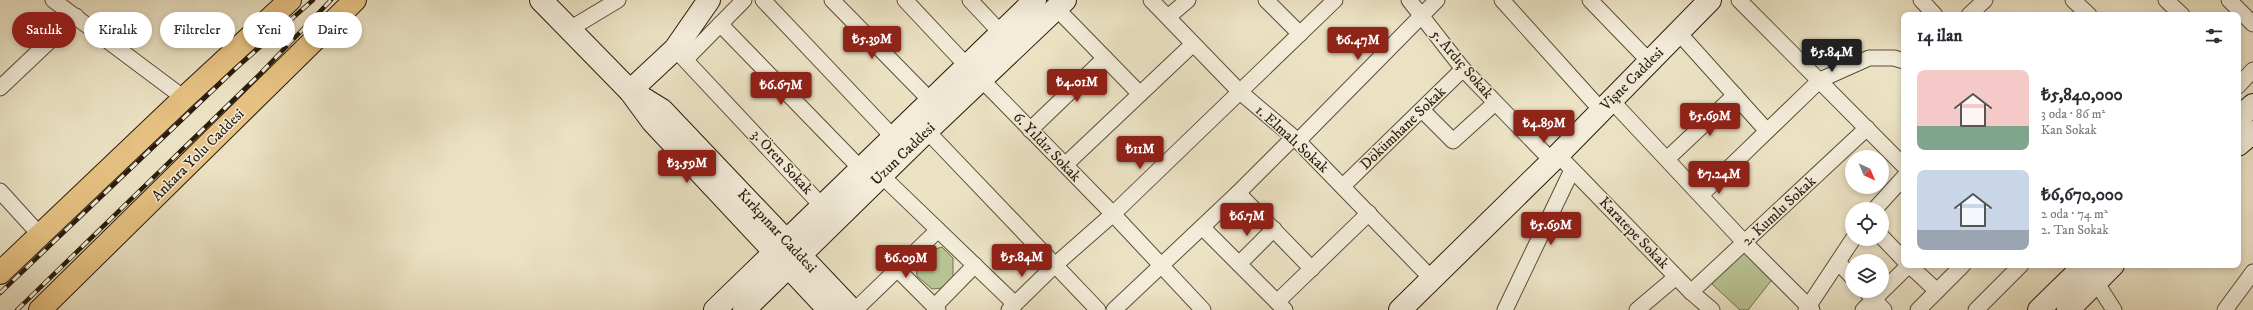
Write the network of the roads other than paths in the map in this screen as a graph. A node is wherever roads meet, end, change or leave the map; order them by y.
1 (53, 0) edge
2 (290, 0) edge
3 (355, 0) edge
4 (541, 0) edge
5 (618, 0) edge
6 (709, 0) edge
7 (744, 0) edge
8 (763, 0) edge
9 (832, 0) edge
10 (905, 0) edge
11 (970, 0) edge
12 (1035, 0) edge
13 (1151, 0) edge
14 (1188, 0) edge
15 (1266, 0) edge
16 (1409, 0) edge
17 (1436, 0) edge
18 (1502, 0) edge
19 (1710, 0) edge
20 (1739, 0) edge
21 (1921, 0) edge
22 (2166, 0) edge
23 (2229, 0) edge
24 (1594, 1) edge
25 (1983, 1) edge
26 (1326, 3) edge
27 (1060, 4) edge
28 (70, 12) edge
29 (1932, 12) edge
30 (1972, 12) edge
31 (2179, 12) edge
32 (1421, 15) junction
33 (76, 16) edge
34 (1168, 18) junction
35 (720, 24) junction
36 (2253, 24) edge
37 (568, 30) junction
38 (1678, 32) junction
39 (1001, 33) junction
40 (1300, 34) junction
41 (1193, 44) junction
42 (42, 48) edge
43 (680, 54) junction
44 (1105, 58) junction
45 (1899, 60) edge
46 (1649, 62) junction
47 (1463, 70) junction
48 (974, 73) junction
49 (1820, 80) junction
50 (0, 88) edge
51 (630, 91) junction
52 (1240, 92) junction
53 (1140, 94) junction
54 (1735, 95) junction
55 (184, 98) junction
56 (931, 101) junction
57 (1495, 102) junction
58 (1606, 105) junction
59 (2253, 106) edge
60 (1422, 110) junction
61 (2241, 116) edge
62 (1867, 128) junction
63 (1030, 130) junction
64 (927, 131) junction
65 (1768, 131) junction
66 (2253, 132) edge
67 (893, 137) junction
68 (1296, 139) junction
69 (2241, 142) edge
70 (1667, 159) junction
71 (1560, 162) junction
72 (1901, 163) edge
73 (1065, 166) junction
74 (861, 169) junction
75 (882, 175) junction
76 (1901, 180) edge
77 (1343, 186) junction
78 (0, 191) edge
79 (1238, 193) junction
80 (1701, 195) junction
81 (1881, 202) edge
82 (822, 206) junction
83 (1369, 213) junction
84 (1113, 214) junction
85 (1202, 226) junction
86 (1274, 229) junction
87 (938, 230) junction
88 (40, 235) junction
89 (1745, 243) junction
90 (1889, 245) edge
91 (1848, 246) edge
92 (787, 253) junction
93 (1901, 257) edge
94 (1838, 262) junction
95 (1239, 264) junction
96 (975, 265) junction
97 (1055, 265) junction
98 (1160, 266) junction
99 (1905, 268) edge
100 (1912, 268) edge
101 (1960, 268) edge
102 (2018, 268) edge
103 (2104, 268) edge
104 (897, 269) junction
105 (1312, 269) junction
106 (1845, 270) edge
107 (2253, 272) edge
108 (0, 273) edge
109 (2090, 273) edge
110 (1676, 277) junction
111 (1432, 279) junction
112 (1889, 280) edge
113 (1691, 292) junction
114 (1937, 292) junction
115 (1869, 298) edge
116 (1873, 298) edge
117 (1281, 306) edge
118 (1012, 307) edge
119 (936, 308) edge
120 (1402, 309) edge
121 (1809, 309) edge
122 (40, 310) edge
123 (714, 310) edge
124 (744, 310) edge
125 (829, 310) edge
126 (852, 310) edge
127 (855, 310) edge
128 (1098, 310) edge
129 (1114, 310) edge
130 (1202, 310) edge
131 (1505, 310) edge
132 (1637, 310) edge
133 (1712, 310) edge
134 (1863, 310) edge
135 (1884, 310) edge
136 (1918, 310) edge
137 (1976, 310) edge
138 (2039, 310) edge
139 (2068, 310) edge
140 (2114, 310) edge
141 (2225, 310) edge

1 - 28 street
2 - 55 highway
3 - 122 highway, Ankara Yolu Caddesi
4 - 37 main road, Kırkpınar Caddesi
5 - 37 street
6 - 43 main road
7 - 35 street
8 - 67 street
9 - 56 street
10 - 48 street, 6. Yıldız Sokak
11 - 39 street
12 - 39 main road, Uzun Caddesi
13 - 34 street, 1. Elmalı Sokak
14 - 34 street
15 - 40 street
16 - 32 street, 5. Ardıç Sokak
17 - 32 street
18 - 58 street
19 - 38 main road, Vişne Caddesi
20 - 49 street
21 - 29 street
22 - 31 street
23 - 36 street
24 - 46 street
25 - 30 street
26 - 40 street
27 - 44 street
27 - 48 main road, Uzun Caddesi
32 - 47 street, 5. Ardıç Sokak
32 - 68 street
33 - 55 street
34 - 41 street, 1. Elmalı Sokak
35 - 43 street
35 - 74 street
37 - 51 main road, Kırkpınar Caddesi
38 - 46 main road, Vişne Caddesi
38 - 54 street
39 - 48 main road, Uzun Caddesi
40 - 52 street
41 - 52 street, 1. Elmalı Sokak
41 - 53 street
42 - 50 street
43 - 51 main road
43 - 82 street, 3. Ören Sokak
44 - 53 street
44 - 63 street
45 - 49 street
46 - 58 main road, Vişne Caddesi
47 - 57 street, 5. Ardıç Sokak
47 - 60 street, Dökümhane Sokak
48 - 56 main road, Uzun Caddesi
48 - 63 street, 6. Yıldız Sokak
48 - 64 main road, Uzun Caddesi
49 - 62 street
49 - 65 street
51 - 92 main road, Kırkpınar Caddesi
52 - 68 street, 1. Elmalı Sokak
52 - 84 street
53 - 73 street
54 - 65 street
54 - 70 street
55 - 88 highway
56 - 67 main road, Uzun Caddesi
57 - 60 street
57 - 71 street, 5. Ardıç Sokak
58 - 70 street
58 - 71 main road, Vişne Caddesi
59 - 61 main road
60 - 77 street, Dökümhane Sokak
62 - 72 street
62 - 89 street, 2. Kumlu Sokak
63 - 73 street, 6. Yıldız Sokak
64 - 75 main road, Uzun Caddesi
64 - 97 street
65 - 80 street
66 - 69 main road
67 - 74 main road, Uzun Caddesi
68 - 77 street, 1. Elmalı Sokak
68 - 79 street
70 - 80 street
71 - 110 street, Karatepe Sokak
71 - 111 main road, Vişne Caddesi
71 - 131 street
73 - 84 street, 6. Yıldız Sokak
74 - 82 main road, Uzun Caddesi
75 - 87 street
75 - 92 main road, Uzun Caddesi
76 - 81 street
77 - 83 street, 1. Elmalı Sokak
78 - 88 street
79 - 85 street
79 - 86 street
80 - 89 street
82 - 92 main road, Uzun Caddesi
83 - 105 street
83 - 111 street, 1. Elmalı Sokak
84 - 97 street
84 - 98 street, 6. Yıldız Sokak
85 - 95 street
85 - 98 street
86 - 95 street
86 - 105 street
87 - 96 street
87 - 104 street
88 - 108 highway
89 - 113 street, 2. Kumlu Sokak
89 - 121 street
90 - 93 street
91 - 94 street
92 - 123 main road, Uzun Caddesi
92 - 124 main road, Uzun Caddesi
92 - 125 main road, Kırkpınar Caddesi
92 - 126 main road, Kırkpınar Caddesi
94 - 106 street
94 - 121 street
95 - 117 street
96 - 118 street
96 - 119 street
97 - 118 street
97 - 128 street
98 - 129 street
98 - 130 street, 6. Yıldız Sokak
99 - 112 street
100 - 114 street
101 - 114 street
102 - 137 street
103 - 109 main road
104 - 119 street
104 - 127 street
105 - 117 street
107 - 141 street
109 - 138 main road
109 - 139 main road
109 - 140 street
110 - 113 street, Karatepe Sokak
110 - 132 street
111 - 120 main road, Vişne Caddesi
113 - 133 street, Karatepe Sokak
114 - 136 street
115 - 134 street
116 - 135 street

